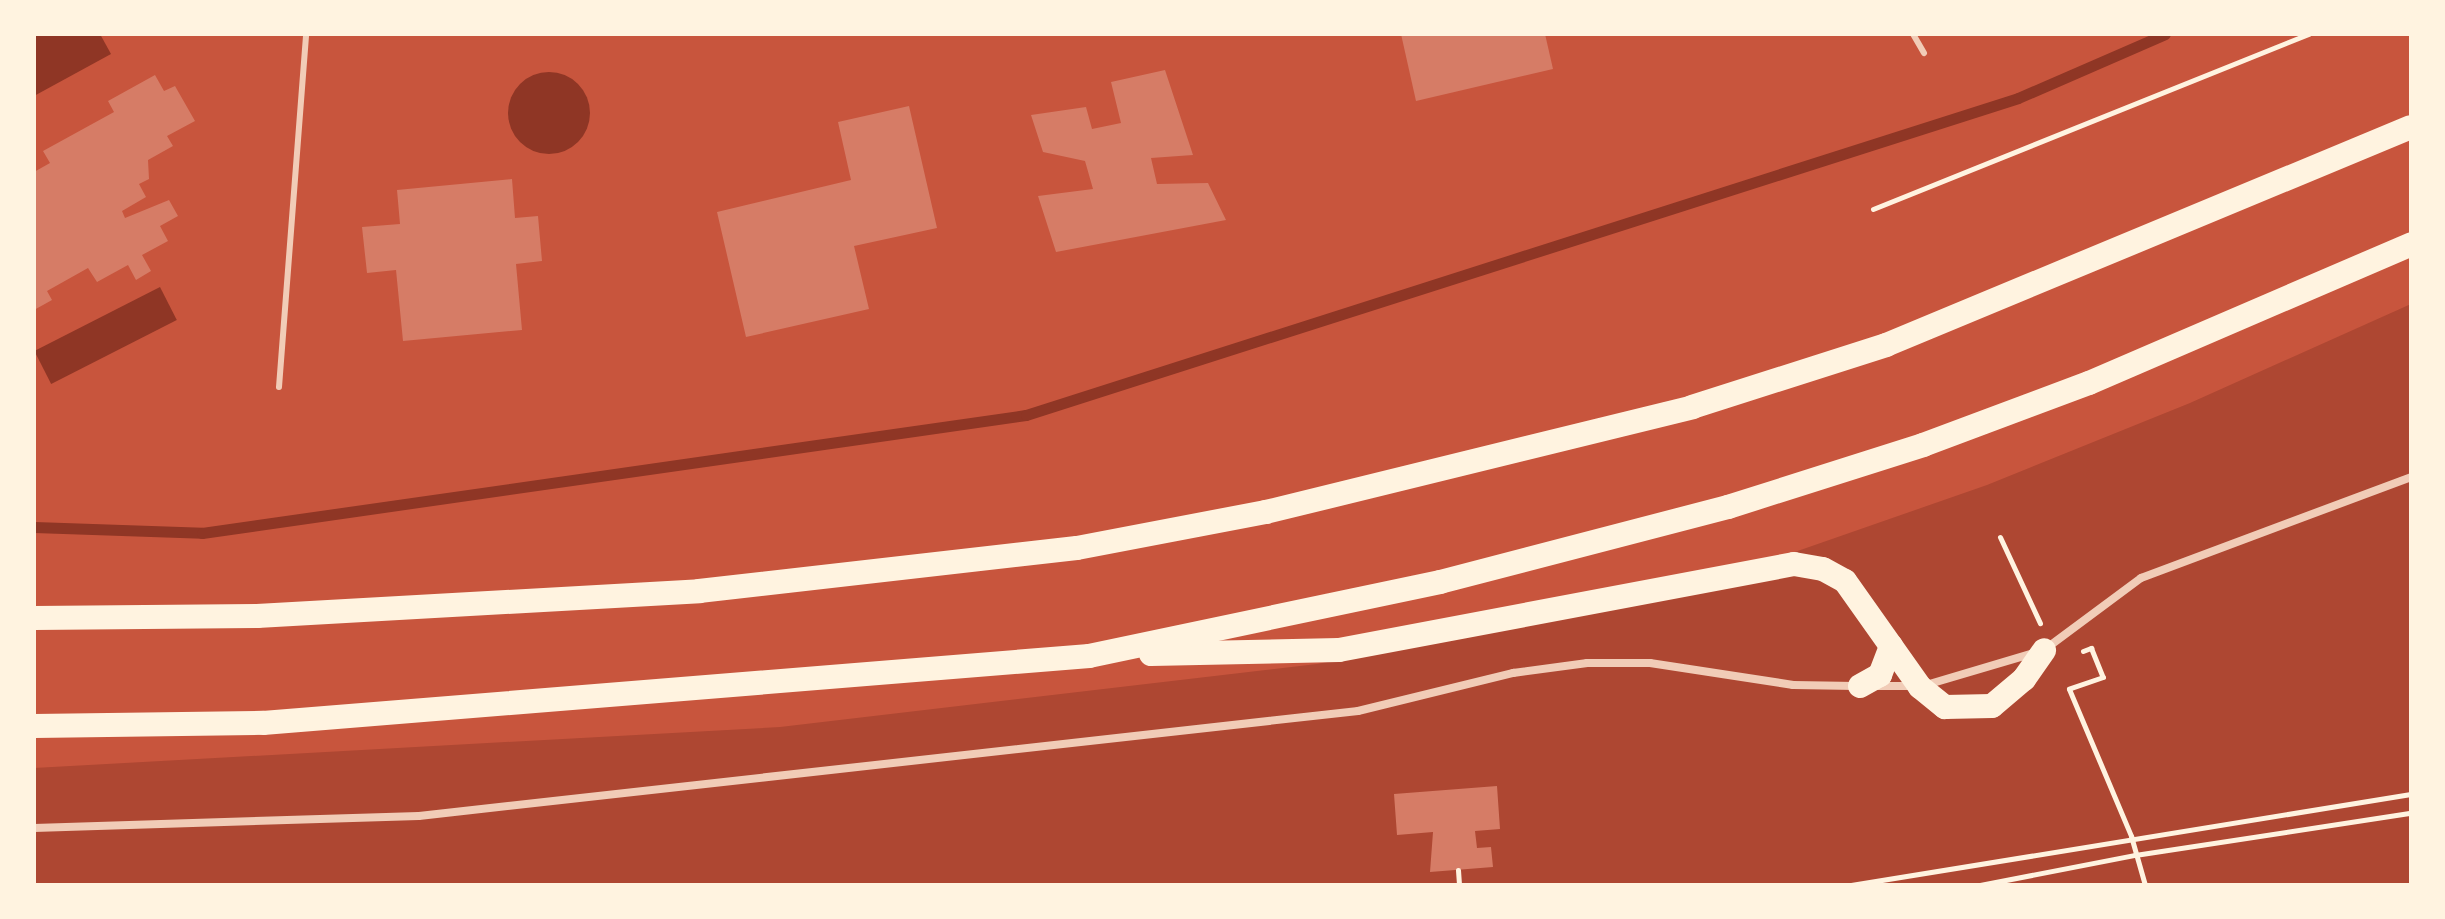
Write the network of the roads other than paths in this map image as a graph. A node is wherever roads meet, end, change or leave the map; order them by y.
1 (306, 34) edge
2 (1913, 34) edge
3 (1924, 53) dead end
4 (2411, 127) edge
5 (2411, 244) edge
6 (2411, 252) edge
7 (2371, 262) junction
8 (279, 387) dead end
9 (2411, 477) edge
10 (34, 618) edge
11 (1891, 646) junction
12 (2047, 647) junction
13 (1089, 656) junction
14 (1860, 686) junction
15 (1920, 687) junction
16 (34, 726) edge
17 (34, 828) edge

1 - 8 lane
2 - 3 lane
4 - 10 highway
5 - 7 highway
6 - 7 highway
7 - 13 highway
9 - 12 street
11 - 13 highway
11 - 14 highway
11 - 15 highway
12 - 15 street
12 - 15 highway
13 - 16 highway
14 - 15 street
14 - 17 street

